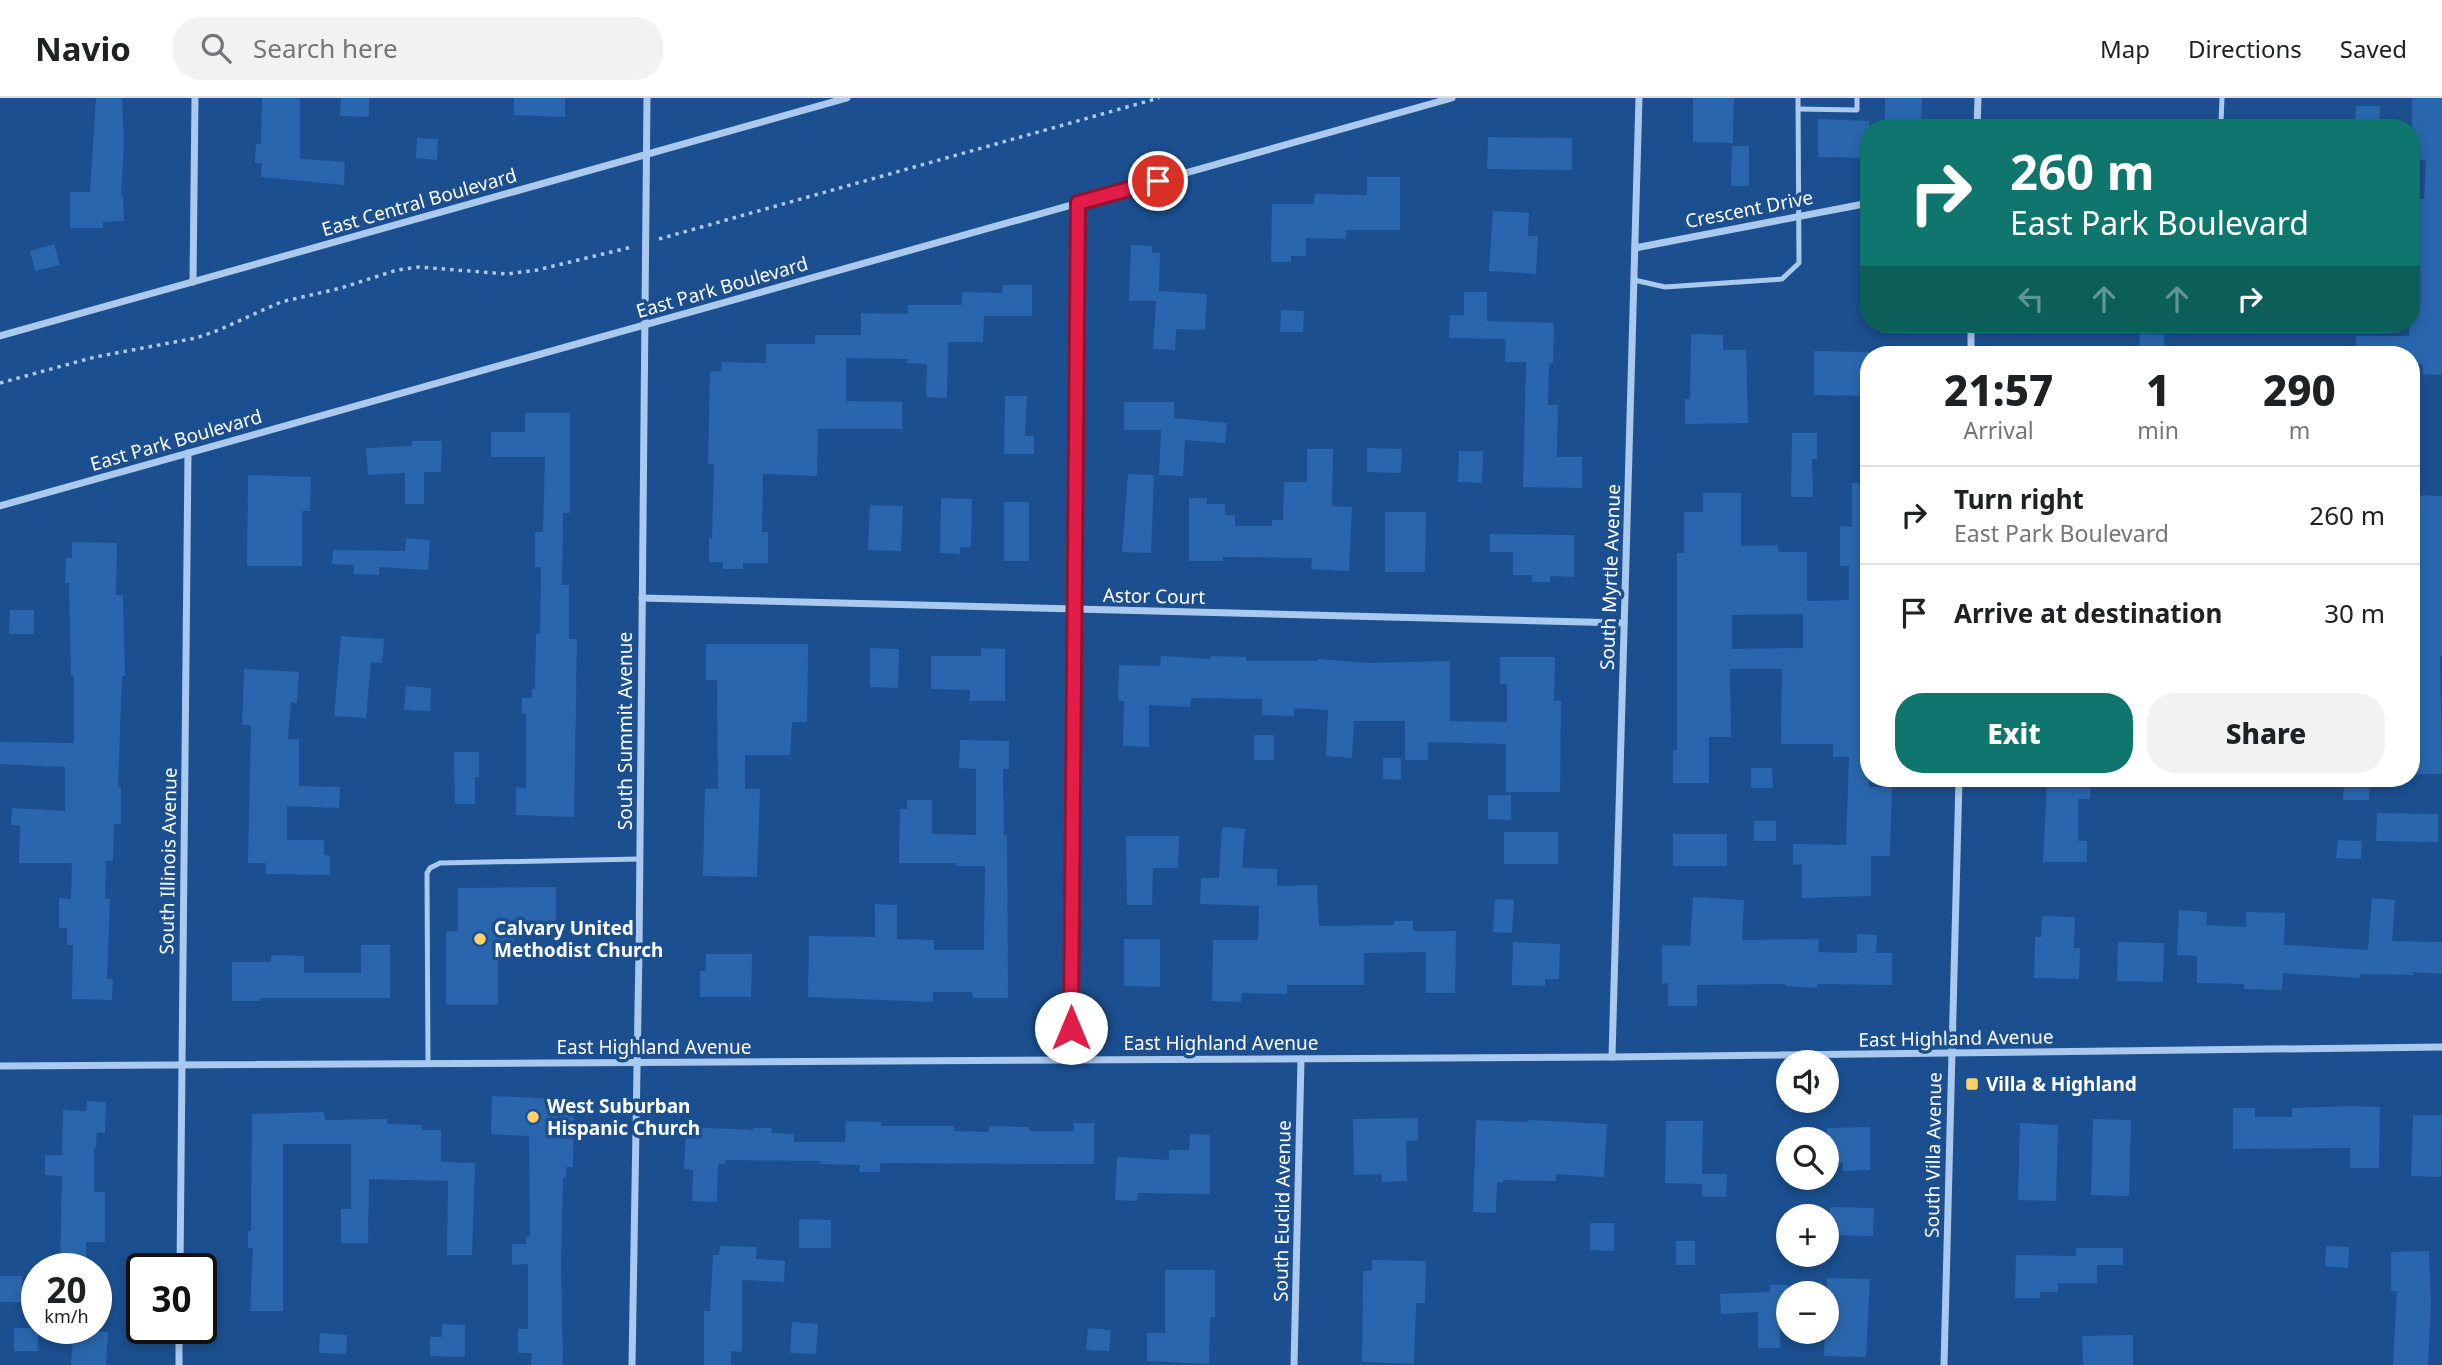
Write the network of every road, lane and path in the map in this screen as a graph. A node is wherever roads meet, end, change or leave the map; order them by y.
1 (195, 98) edge
2 (646, 98) edge
3 (847, 98) edge
4 (1158, 98) edge
5 (1452, 98) edge
6 (1639, 98) edge
7 (1798, 98) edge
8 (1857, 98) edge
9 (1978, 98) edge
10 (2222, 98) edge
11 (1798, 109) junction
12 (1977, 119) edge
13 (2221, 119) edge
14 (646, 155) junction
15 (1078, 203) junction
16 (1860, 205) edge
17 (1798, 216) junction
18 (657, 240) dead end
19 (626, 248) dead end
20 (1635, 248) junction
21 (1634, 280) junction
22 (192, 282) junction
23 (644, 325) junction
24 (0, 337) edge
25 (0, 383) edge
26 (188, 453) junction
27 (0, 506) edge
28 (642, 598) junction
29 (1075, 610) junction
30 (1624, 623) junction
31 (1959, 787) edge
32 (639, 859) junction
33 (2442, 1047) edge
34 (1951, 1054) junction
35 (1612, 1056) junction
36 (1301, 1059) junction
37 (1071, 1060) junction
38 (637, 1062) junction
39 (428, 1064) junction
40 (182, 1065) junction
41 (0, 1066) edge
42 (180, 1253) edge
43 (179, 1344) edge
44 (179, 1365) edge
45 (632, 1365) edge
46 (1294, 1365) edge
47 (1944, 1365) edge

1 - 22 street
2 - 14 street, South Summit Avenue
3 - 14 street, East Central Boulevard
4 - 18 path
5 - 15 street, East Park Boulevard
6 - 20 street, South Myrtle Avenue
7 - 11 lane
8 - 11 lane
9 - 12 street
10 - 13 lane
11 - 17 lane
14 - 22 street, East Central Boulevard
14 - 23 street, South Summit Avenue
15 - 23 street, East Park Boulevard
15 - 29 street
16 - 17 street, Crescent Drive
17 - 20 street, Crescent Drive
17 - 21 lane
19 - 25 path
20 - 21 street, South Myrtle Avenue
21 - 30 street, South Myrtle Avenue
22 - 24 street, East Central Boulevard
23 - 26 street, East Park Boulevard
23 - 28 street, South Summit Avenue
26 - 27 street, East Park Boulevard
26 - 40 street, South Illinois Avenue
28 - 29 street, Astor Court
28 - 32 street, South Summit Avenue
29 - 30 street, Astor Court
29 - 37 street
30 - 35 street, South Myrtle Avenue
31 - 34 street, South Villa Avenue
32 - 38 street, South Summit Avenue
32 - 39 lane
33 - 34 street, East Highland Avenue
34 - 35 street, East Highland Avenue
34 - 47 street, South Villa Avenue
35 - 36 street, East Highland Avenue
36 - 37 street, East Highland Avenue
36 - 46 street, South Euclid Avenue
37 - 38 street, East Highland Avenue
38 - 39 street, East Highland Avenue
38 - 45 street, South Summit Avenue
39 - 40 street, East Highland Avenue
40 - 41 street, East Highland Avenue
40 - 42 street, South Illinois Avenue
43 - 44 street

